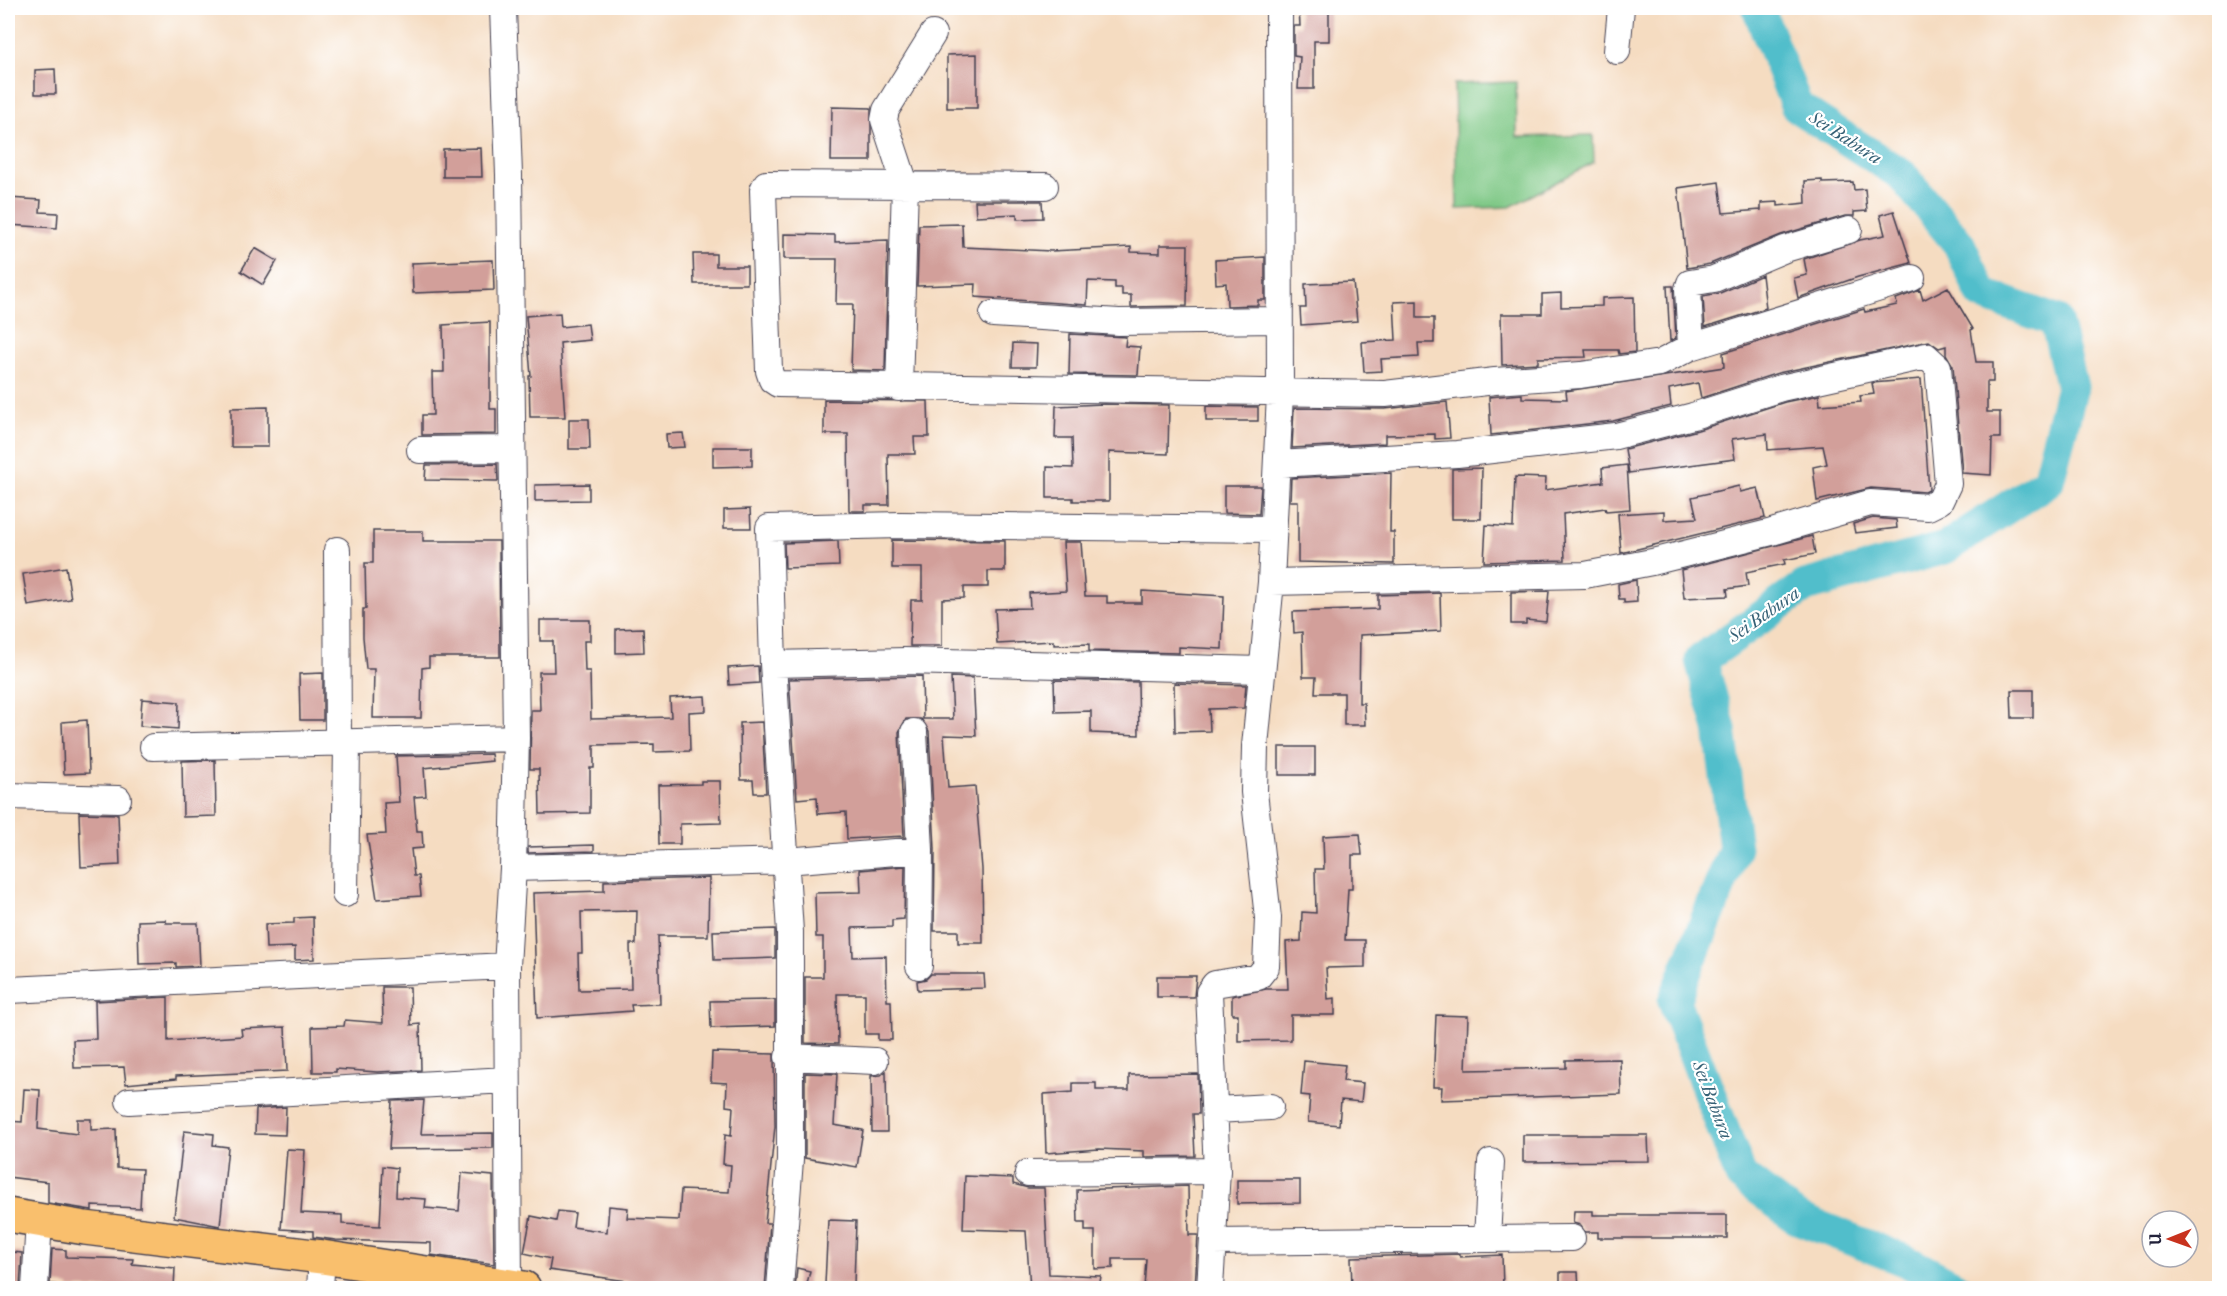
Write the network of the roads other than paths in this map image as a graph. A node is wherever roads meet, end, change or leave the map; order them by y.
1 (503, 8) edge
2 (1279, 8) edge
3 (1621, 8) edge
4 (933, 34) dead end
5 (1617, 51) dead end
6 (905, 184) junction
7 (1045, 186) dead end
8 (1849, 230) dead end
9 (1912, 278) dead end
10 (993, 314) dead end
11 (1278, 320) junction
12 (1691, 347) junction
13 (899, 388) junction
14 (1280, 394) junction
15 (512, 449) junction
16 (420, 450) dead end
17 (1277, 464) junction
18 (1274, 529) junction
19 (337, 550) dead end
20 (1271, 582) junction
21 (773, 664) junction
22 (1262, 670) junction
23 (914, 732) dead end
24 (516, 738) junction
25 (342, 743) junction
26 (153, 747) dead end
27 (8, 796) edge
28 (118, 799) dead end
29 (920, 850) junction
30 (786, 861) junction
31 (513, 868) junction
32 (345, 894) dead end
33 (507, 966) junction
34 (919, 966) dead end
35 (9, 990) dead end
36 (788, 1057) junction
37 (875, 1061) dead end
38 (507, 1080) junction
39 (129, 1101) dead end
40 (1270, 1107) dead end
41 (1216, 1110) junction
42 (1491, 1162) dead end
43 (1217, 1171) junction
44 (1028, 1173) dead end
45 (23, 1218) edge
46 (1572, 1238) dead end
47 (1487, 1239) junction
48 (1214, 1242) junction
49 (322, 1257) junction
50 (394, 1278) edge
51 (428, 1281) edge
52 (35, 1288) edge
53 (320, 1288) edge
54 (514, 1288) edge
55 (780, 1288) edge
56 (1210, 1288) edge

1 - 15 street
2 - 11 street
3 - 5 street
4 - 6 street
6 - 7 street
6 - 13 street
6 - 13 street
8 - 12 street
9 - 12 street
10 - 11 street
11 - 14 street
12 - 14 street
13 - 14 street
14 - 17 street
15 - 16 street
15 - 24 street
17 - 18 street
17 - 20 street
18 - 20 street
18 - 21 street
19 - 25 street
20 - 22 street
21 - 22 street
21 - 30 street
22 - 41 street
23 - 29 street
24 - 25 street
24 - 31 street
25 - 26 street
25 - 32 street
27 - 28 street
29 - 30 street
29 - 34 street
30 - 31 street
30 - 36 street
31 - 33 street
33 - 35 street
33 - 38 street
36 - 37 street
36 - 55 street
38 - 39 street
38 - 54 street
40 - 41 street
41 - 43 street
42 - 47 street
43 - 44 street
43 - 48 street
45 - 49 main road
45 - 52 street
46 - 47 street
47 - 48 street
48 - 56 street
49 - 50 main road
49 - 53 street
50 - 51 main road
51 - 54 main road

